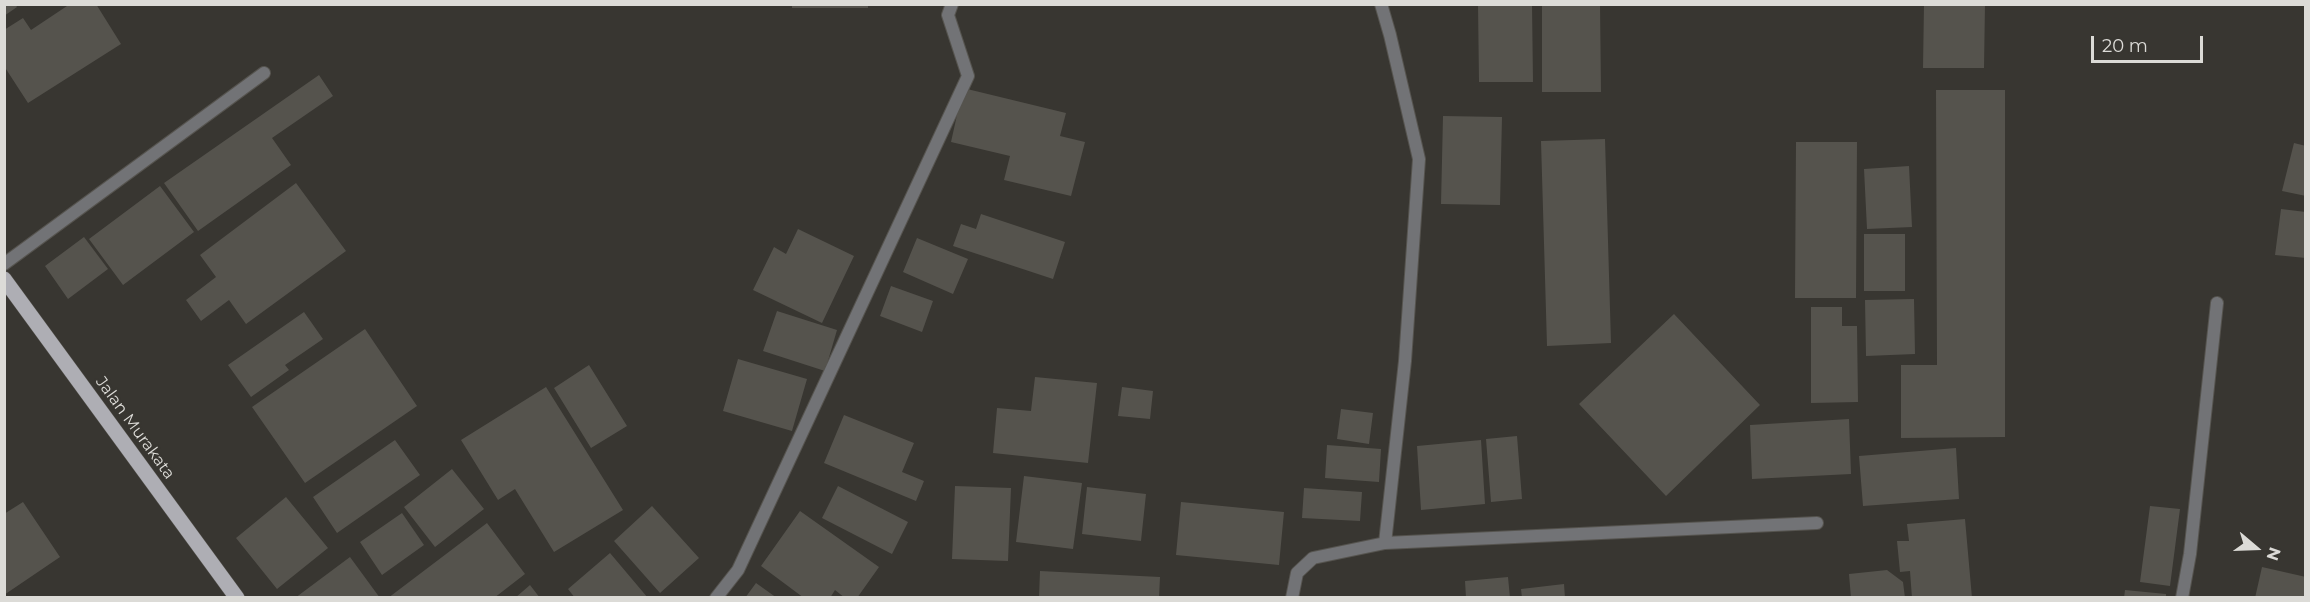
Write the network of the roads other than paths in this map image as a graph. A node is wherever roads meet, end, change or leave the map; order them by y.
1 (952, 4) edge
2 (1381, 4) edge
3 (264, 73) dead end
4 (4, 264) edge
5 (4, 279) edge
6 (2217, 303) dead end
7 (1817, 523) dead end
8 (1385, 543) junction
9 (237, 597) edge
10 (716, 597) edge
11 (1292, 597) edge
12 (2182, 597) edge

1 - 10 street
2 - 8 street
3 - 4 street
5 - 9 main road, Jalan Murakata
6 - 12 street
7 - 8 street
8 - 11 street

